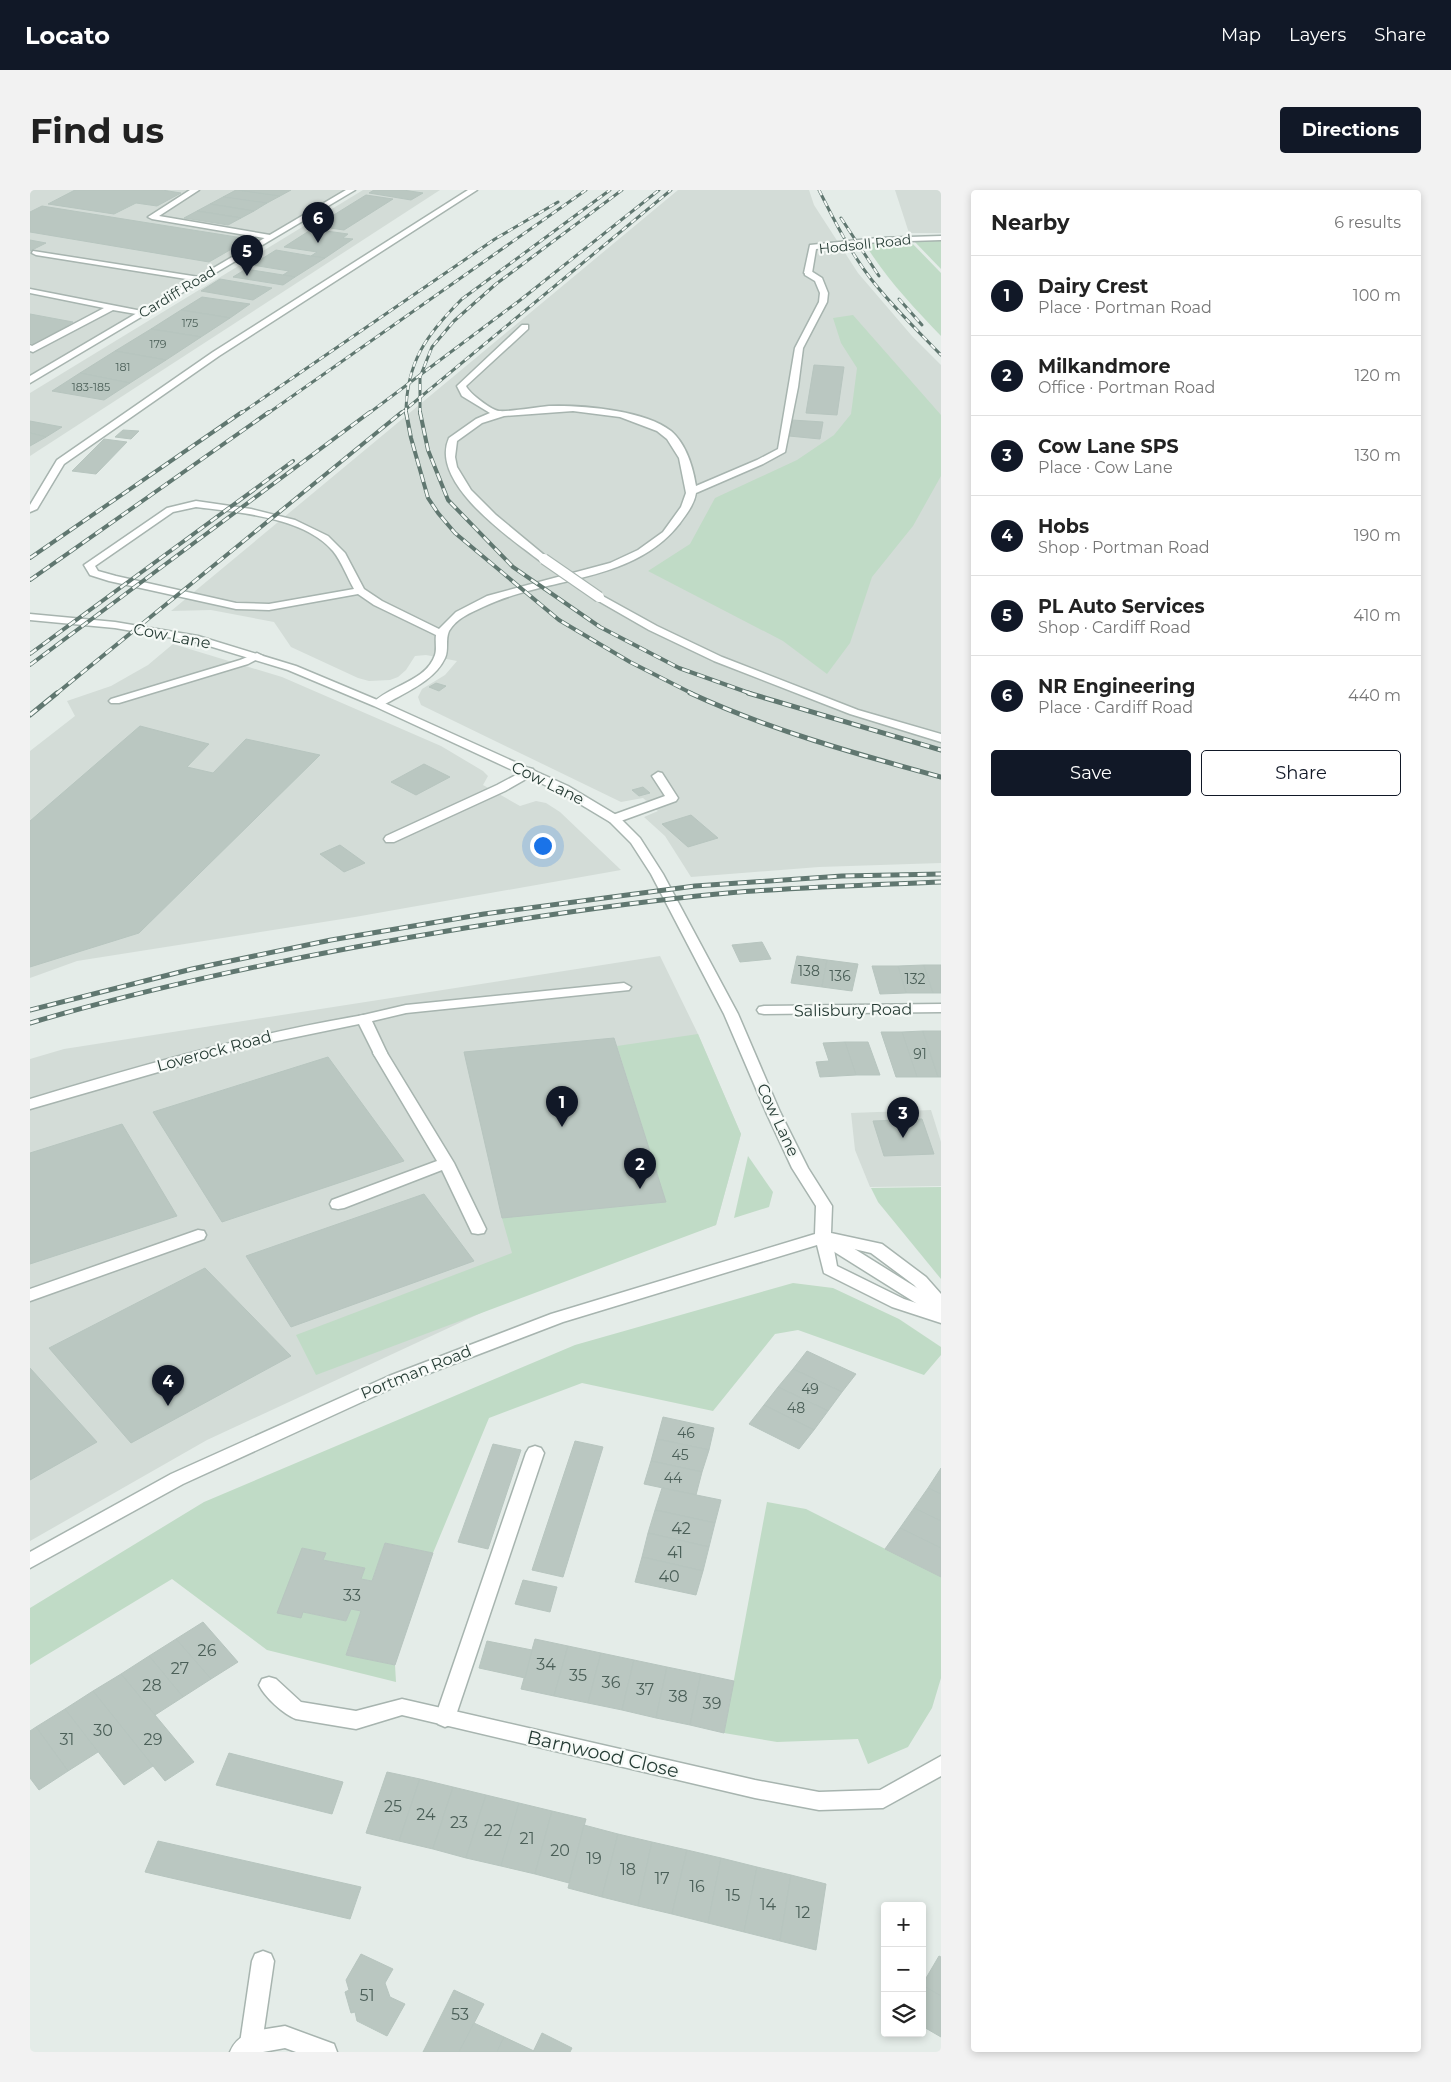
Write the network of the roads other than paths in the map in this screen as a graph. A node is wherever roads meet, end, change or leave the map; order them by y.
1 (195, 190) edge
2 (351, 190) edge
3 (473, 190) edge
4 (270, 237) junction
5 (941, 238) edge
6 (36, 253) dead end
7 (199, 279) junction
8 (30, 292) edge
9 (112, 307) junction
10 (142, 313) junction
11 (525, 327) dead end
12 (30, 348) edge
13 (30, 380) edge
14 (497, 414) junction
15 (693, 491) junction
16 (30, 510) edge
17 (360, 591) junction
18 (30, 617) edge
19 (442, 634) junction
20 (257, 656) junction
21 (115, 701) dead end
22 (378, 704) junction
23 (941, 738) edge
24 (528, 772) junction
25 (658, 776) dead end
26 (614, 818) junction
27 (390, 839) dead end
28 (624, 986) dead end
29 (941, 1008) edge
30 (764, 1010) dead end
31 (364, 1019) junction
32 (30, 1104) edge
33 (446, 1164) junction
34 (338, 1204) dead end
35 (478, 1229) dead end
36 (198, 1235) dead end
37 (823, 1238) junction
38 (30, 1294) edge
39 (941, 1305) edge
40 (941, 1312) edge
41 (941, 1317) edge
42 (535, 1453) dead end
43 (30, 1561) edge
44 (269, 1685) dead end
45 (445, 1718) junction
46 (941, 1765) edge
47 (263, 1961) dead end
48 (246, 2048) edge
49 (326, 2052) edge

1 - 4 street
2 - 4 street, Cardiff Road
3 - 16 street
4 - 7 street, Cardiff Road
5 - 15 street, Hodsoll Road
6 - 7 street
7 - 10 street, Cardiff Road
8 - 9 street
9 - 10 street
9 - 12 street
10 - 13 street, Cardiff Road
11 - 14 street
14 - 15 street
14 - 23 street, bridge
15 - 19 street
17 - 17 street
17 - 19 street
18 - 20 street, Cow Lane
19 - 22 street
20 - 21 street
20 - 22 street, Cow Lane
22 - 24 street, Cow Lane
24 - 26 street, Cow Lane
24 - 27 street
25 - 26 street
26 - 37 street, Cow Lane
28 - 31 street, Loverock Road
29 - 30 street, Salisbury Road
31 - 32 street, Loverock Road
31 - 33 street
33 - 34 street
33 - 35 street
36 - 38 street
37 - 39 street
37 - 40 street
37 - 41 street, Cow Lane
37 - 43 street, Portman Road
42 - 45 street
44 - 45 street, Barnwood Close
45 - 46 street, Barnwood Close
47 - 48 street
48 - 49 street

